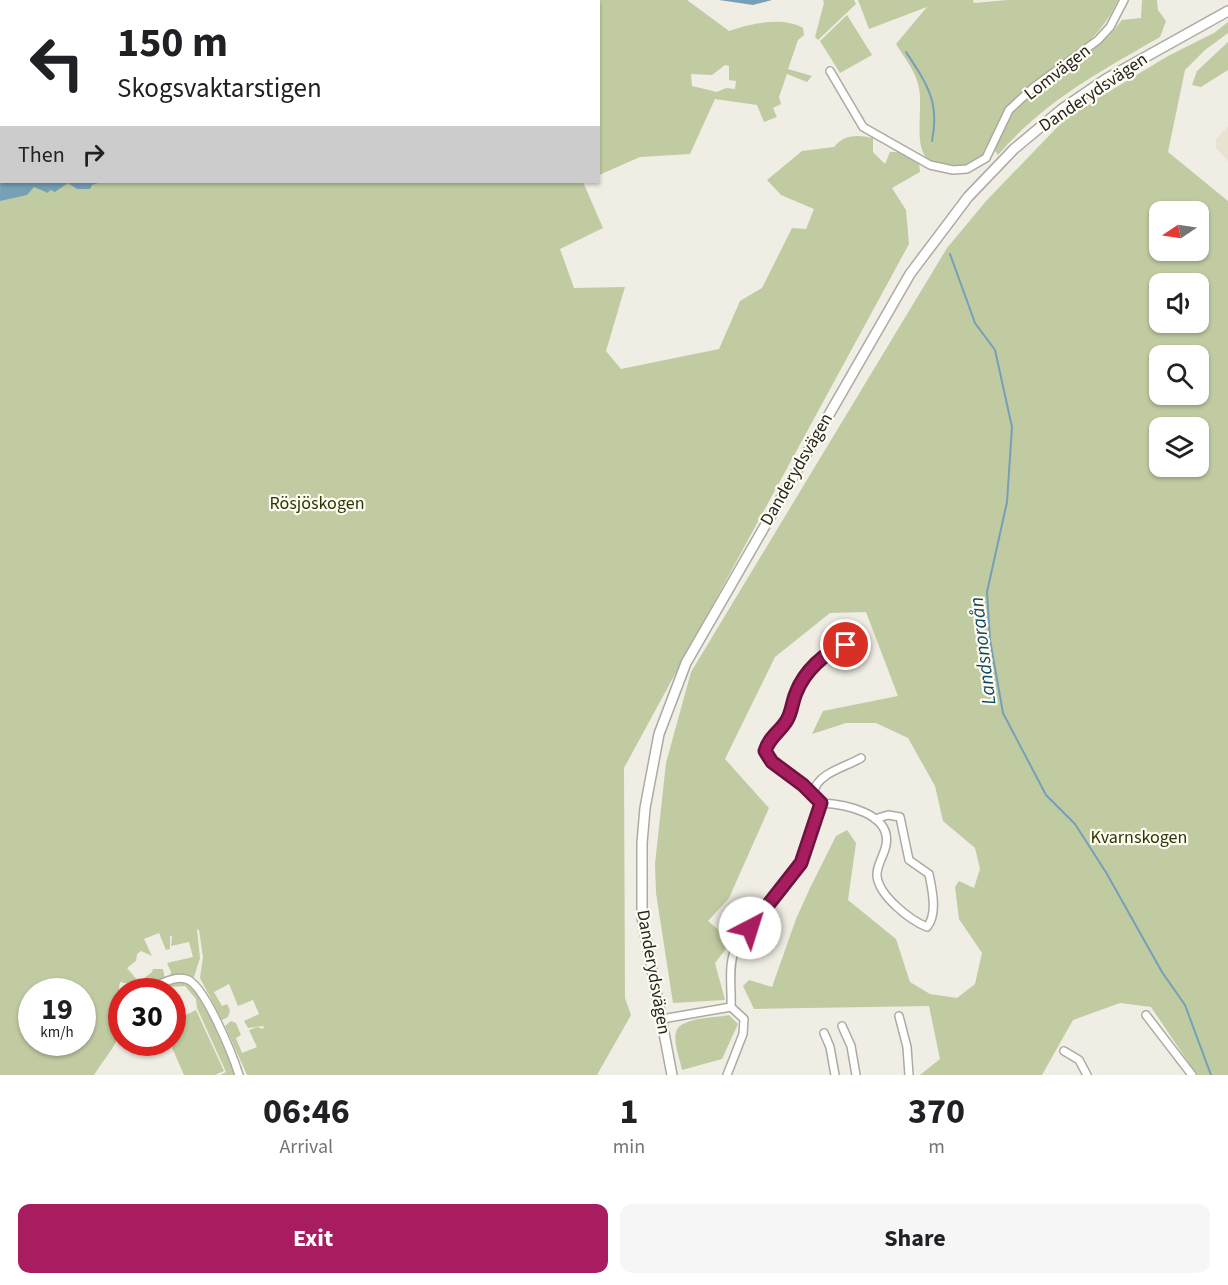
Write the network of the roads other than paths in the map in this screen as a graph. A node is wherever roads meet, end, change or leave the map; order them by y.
1 (1124, 0) edge
2 (1228, 11) edge
3 (830, 71) dead end
4 (852, 647) dead end
5 (861, 758) dead end
6 (821, 803) junction
7 (876, 819) junction
8 (186, 980) edge
9 (731, 1007) junction
10 (1146, 1015) dead end
11 (899, 1016) dead end
12 (662, 1019) junction
13 (842, 1026) dead end
14 (824, 1033) dead end
15 (1064, 1052) dead end
16 (239, 1075) edge
17 (672, 1075) edge
18 (727, 1075) edge
19 (835, 1075) edge
20 (856, 1075) edge
21 (909, 1075) edge
22 (1087, 1075) edge
23 (1192, 1075) edge

1 - 3 street, Lomvägen
2 - 12 main road, Danderydsvägen
4 - 6 street
5 - 6 street
6 - 7 street
6 - 9 street
7 - 7 street
8 - 16 street
9 - 12 street
9 - 18 street
10 - 23 street
11 - 21 street
12 - 17 main road, Danderydsvägen
13 - 20 street
14 - 19 street
15 - 22 street

